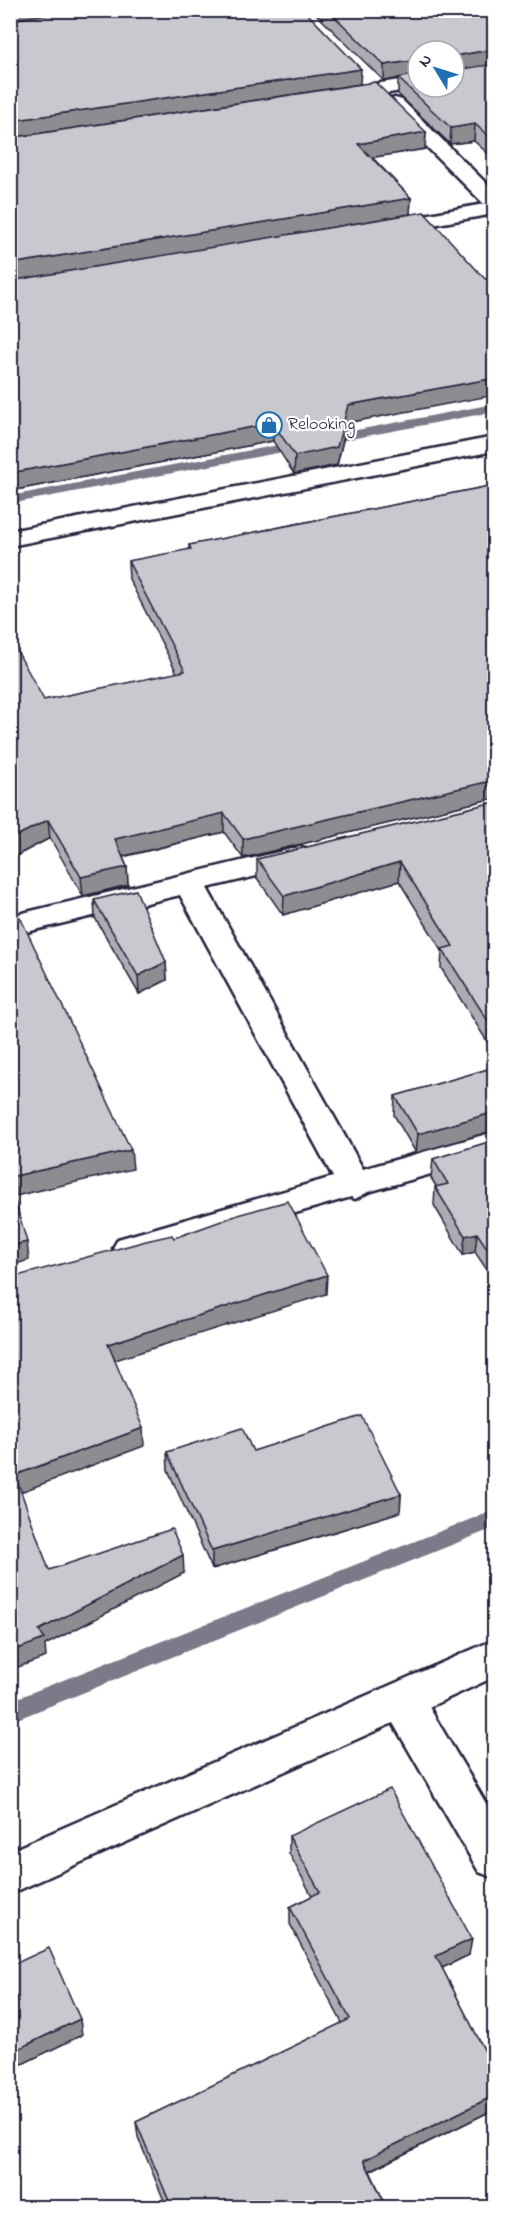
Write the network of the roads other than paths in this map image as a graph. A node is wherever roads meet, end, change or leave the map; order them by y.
1 (363, 74) dead end
2 (406, 85) edge
3 (379, 89) junction
4 (321, 98) edge
5 (495, 202) edge
6 (495, 208) edge
7 (365, 230) edge
8 (495, 444) edge
9 (10, 540) edge
10 (325, 850) edge
11 (189, 883) junction
12 (10, 926) edge
13 (495, 1144) edge
14 (355, 1186) junction
15 (102, 1256) edge
16 (495, 1658) edge
17 (402, 1699) junction
18 (495, 1857) edge
19 (10, 1873) edge

1 - 3 street
2 - 3 street
3 - 4 street
3 - 5 street
6 - 7 street
8 - 9 street
10 - 11 street
11 - 12 street
11 - 14 street
13 - 14 street
14 - 15 street
16 - 17 street
17 - 18 street
17 - 19 street

